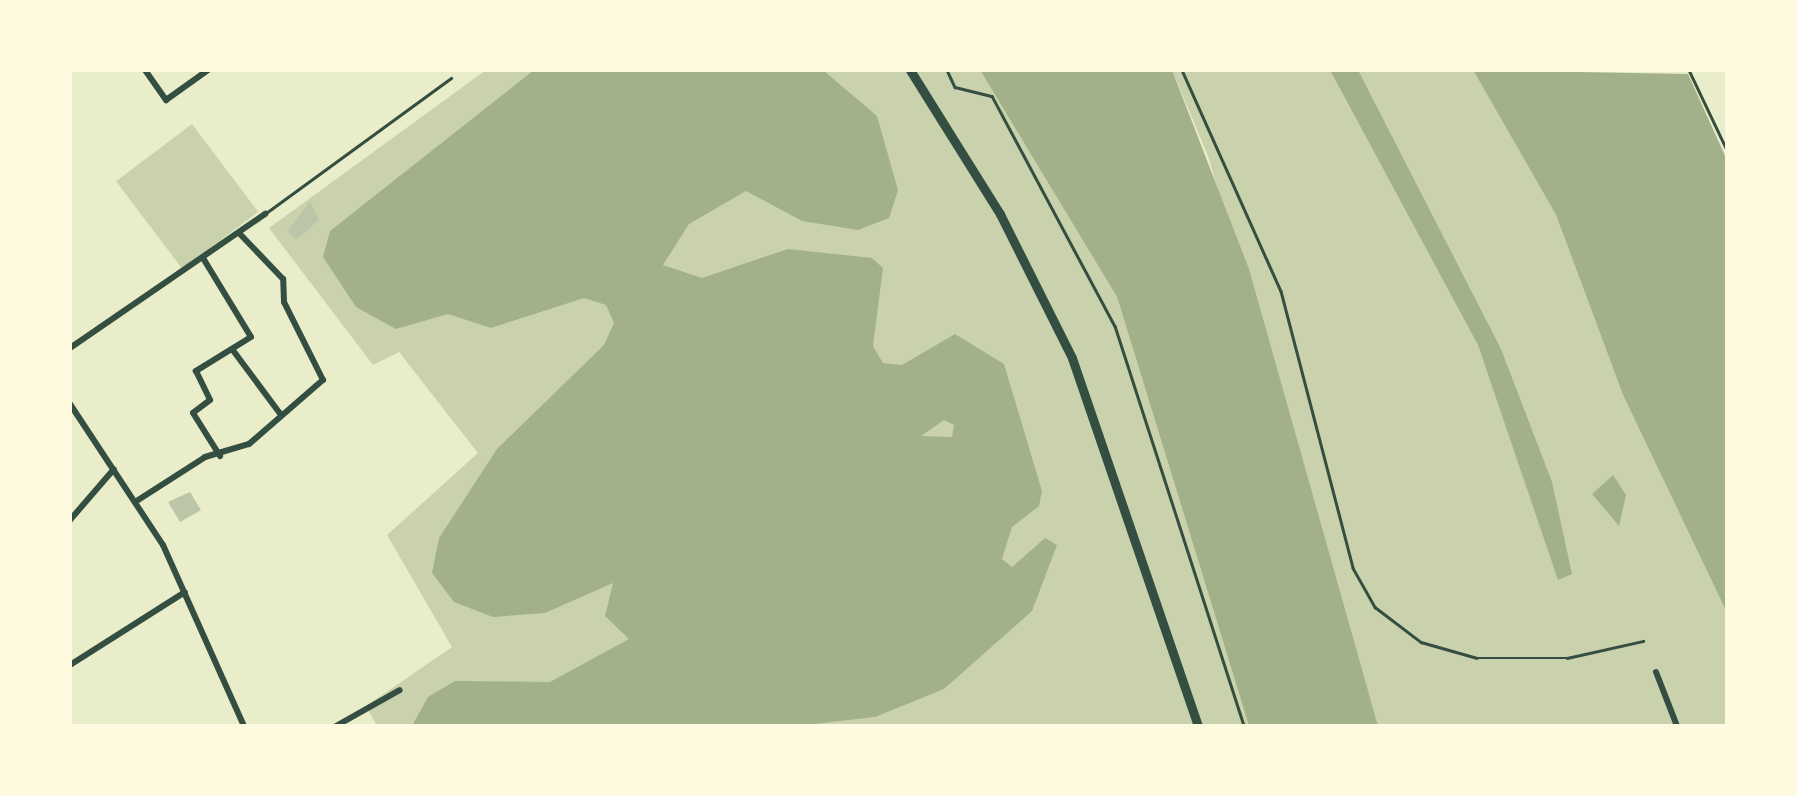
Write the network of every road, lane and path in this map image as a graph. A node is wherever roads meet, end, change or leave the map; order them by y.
1 (145, 70) edge
2 (208, 70) edge
3 (910, 70) edge
4 (947, 70) edge
5 (1182, 70) edge
6 (1689, 70) edge
7 (451, 78) dead end
8 (1727, 150) edge
9 (265, 214) joint
10 (239, 233) junction
11 (204, 258) junction
12 (70, 348) edge
13 (232, 349) junction
14 (70, 404) edge
15 (281, 416) junction
16 (220, 458) junction
17 (114, 469) junction
18 (135, 502) junction
19 (70, 520) edge
20 (184, 592) junction
21 (1643, 641) dead end
22 (70, 666) edge
23 (1656, 672) dead end
24 (400, 690) dead end
25 (244, 726) edge
26 (336, 726) edge
27 (1198, 726) edge
28 (1244, 726) edge
29 (1677, 726) edge

1 - 2 street
3 - 27 main road
4 - 28 path
5 - 21 path
6 - 8 path
7 - 9 lane
9 - 10 street
10 - 11 street
10 - 15 street
11 - 12 street
11 - 13 street
13 - 15 street
13 - 16 street
14 - 17 street
15 - 16 street
16 - 18 street
17 - 18 street
17 - 19 street
18 - 20 street
20 - 22 street
20 - 25 street
23 - 29 street
24 - 26 street

